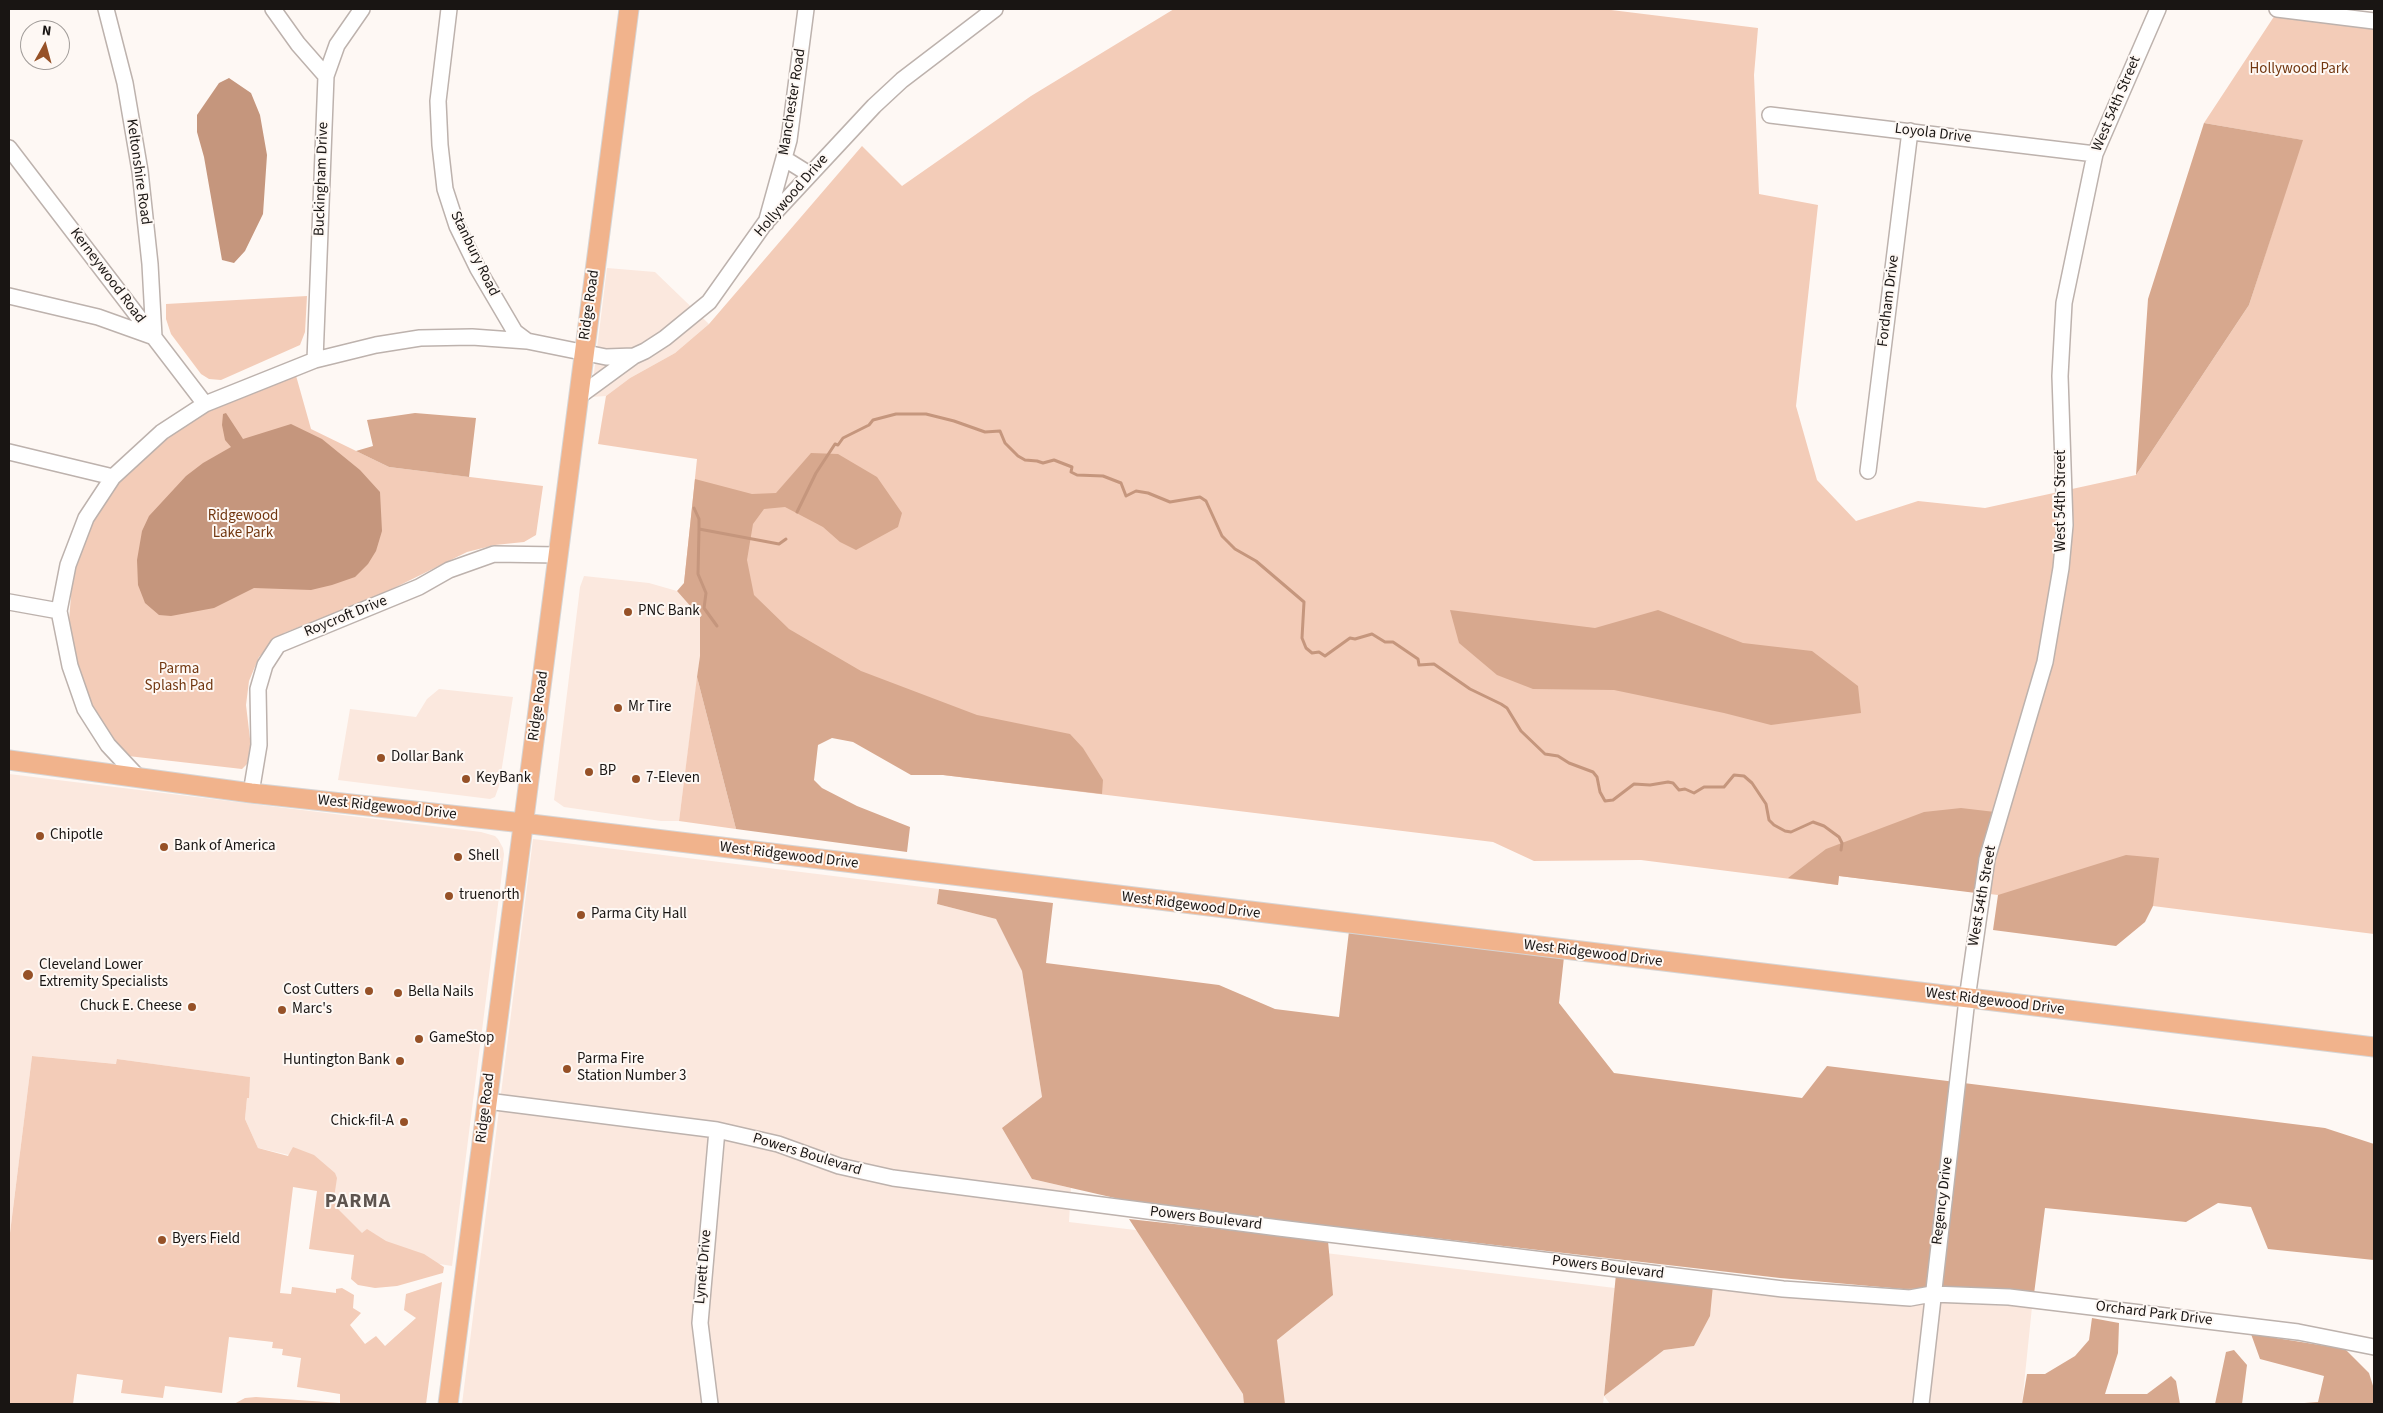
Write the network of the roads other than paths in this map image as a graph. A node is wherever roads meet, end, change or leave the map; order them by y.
1 (106, 9) edge
2 (273, 9) edge
3 (362, 9) edge
4 (450, 9) edge
5 (629, 9) edge
6 (806, 9) edge
7 (995, 9) edge
8 (2158, 9) edge
9 (2277, 9) edge
10 (2374, 21) edge
11 (326, 76) junction
12 (1770, 115) dead end
13 (1910, 131) junction
14 (9, 148) edge
15 (2095, 154) junction
16 (785, 159) junction
17 (809, 174) junction
18 (766, 223) junction
19 (9, 296) edge
20 (154, 338) junction
21 (527, 341) junction
22 (584, 352) junction
23 (634, 356) junction
24 (315, 360) junction
25 (578, 397) junction
26 (205, 404) junction
27 (9, 452) edge
28 (1868, 471) dead end
29 (113, 476) junction
30 (559, 555) junction
31 (9, 602) edge
32 (59, 611) junction
33 (9, 760) edge
34 (138, 776) junction
35 (251, 793) junction
36 (523, 823) junction
37 (1967, 999) junction
38 (2374, 1047) edge
39 (487, 1101) junction
40 (716, 1130) junction
41 (1932, 1294) junction
42 (2374, 1346) edge
43 (448, 1404) edge
44 (710, 1404) edge
45 (1921, 1404) edge

1 - 20 street, Keltonshire Road
2 - 11 street
3 - 11 street, Buckingham Drive
4 - 21 street, Stanbury Road
5 - 22 main road, Ridge Road
6 - 16 street, Manchester Road
7 - 17 street, Hollywood Drive
8 - 15 street, West 54th Street
9 - 10 street
11 - 24 street, Buckingham Drive
12 - 13 street, Loyola Drive
13 - 15 street, Loyola Drive
13 - 28 street, Fordham Drive
14 - 20 street, Kerneywood Road
15 - 37 street, West 54th Street
16 - 17 street
16 - 18 street, Manchester Road
17 - 18 street, Hollywood Drive
18 - 23 street, Hollywood Drive
19 - 20 street
20 - 26 street, Kerneywood Road
21 - 22 street, Hollywood Drive
21 - 24 street, Hollywood Drive
22 - 23 street, Hollywood Drive
22 - 25 main road, Ridge Road
23 - 25 street
24 - 26 street, Hollywood Drive
25 - 30 main road, Ridge Road
26 - 29 street, Hollywood Drive
27 - 29 street
29 - 32 street, Hollywood Drive
30 - 35 street, Roycroft Drive
30 - 36 main road, Ridge Road
31 - 32 street
32 - 34 street
33 - 34 main road, West Ridgewood Drive
34 - 35 main road, West Ridgewood Drive
35 - 36 main road, West Ridgewood Drive
36 - 37 main road, West Ridgewood Drive
36 - 39 main road, Ridge Road
37 - 38 main road, West Ridgewood Drive
37 - 41 street, Regency Drive
39 - 40 street, Powers Boulevard
39 - 43 main road, Ridge Road
40 - 41 street, Powers Boulevard
40 - 44 street, Lynett Drive
41 - 42 street, Orchard Park Drive
41 - 45 street, Regency Drive

